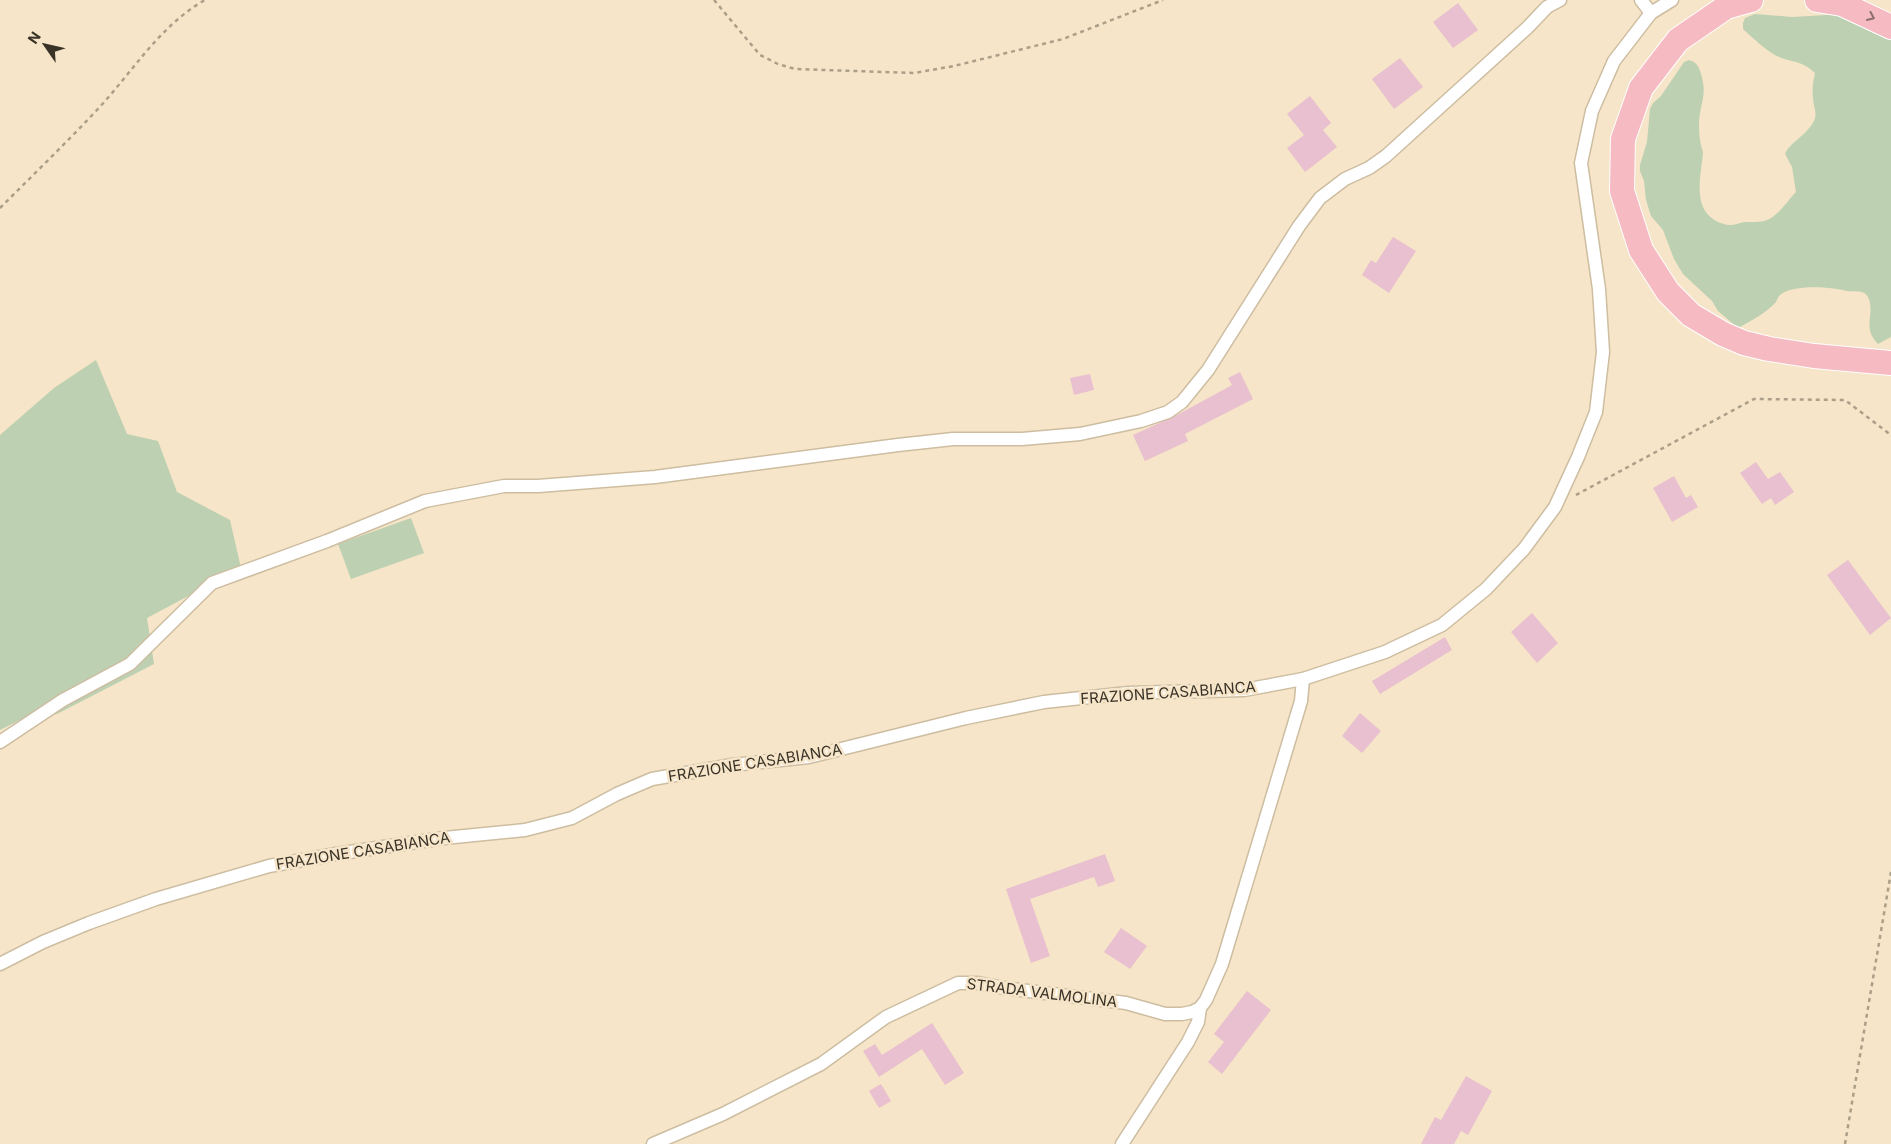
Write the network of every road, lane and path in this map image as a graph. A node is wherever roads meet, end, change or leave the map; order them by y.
1 (205, 0) edge
2 (714, 0) edge
3 (1163, 0) edge
4 (1560, 0) edge
5 (1641, 0) edge
6 (1672, 0) edge
7 (1751, 0) edge
8 (1817, 0) edge
9 (1652, 14) junction
10 (1891, 27) edge
11 (0, 208) edge
12 (1891, 363) edge
13 (1891, 435) edge
14 (1555, 506) junction
15 (1303, 679) junction
16 (0, 742) edge
17 (1891, 872) edge
18 (0, 964) edge
19 (1200, 1008) junction
20 (653, 1144) edge
21 (1122, 1144) edge
22 (1845, 1144) edge

1 - 11 path
2 - 3 path
4 - 16 street
5 - 9 street
6 - 9 street, FRAZIONE CASABIANCA
7 - 12 highway
8 -> 10 highway
9 - 14 street, FRAZIONE CASABIANCA
13 - 14 path
14 - 15 street, FRAZIONE CASABIANCA
15 - 18 street, FRAZIONE CASABIANCA
15 - 19 street
17 - 22 path
19 - 20 street, STRADA VALMOLINA
19 - 21 street

